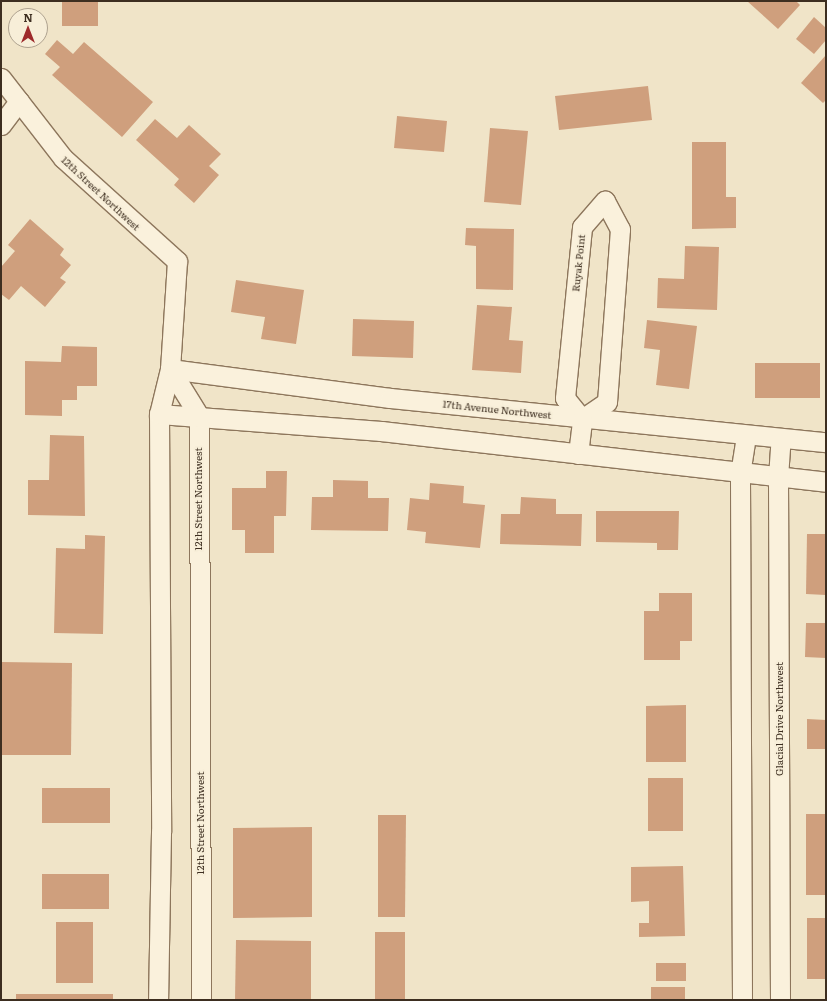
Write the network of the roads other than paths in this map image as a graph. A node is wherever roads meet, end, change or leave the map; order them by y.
1 (1, 78) edge
2 (19, 101) junction
3 (1, 125) edge
4 (170, 369) junction
5 (159, 414) junction
6 (198, 416) junction
7 (582, 419) junction
8 (746, 434) junction
9 (781, 438) junction
10 (826, 442) edge
11 (578, 454) junction
12 (740, 474) junction
13 (778, 477) junction
14 (826, 482) edge
15 (158, 1000) edge
16 (201, 1000) edge
17 (742, 1000) edge
18 (780, 1000) edge

1 - 2 street, 12th Street Northwest
2 - 3 street
2 - 4 street, 12th Street Northwest
4 - 5 street
4 - 6 street
4 - 7 street, 17th Avenue Northwest
5 - 6 street
5 - 15 street
6 - 11 street
6 - 16 street, 12th Street Northwest
7 - 7 street, Ruyak Point
7 - 8 street, 17th Avenue Northwest
7 - 11 street
8 - 9 street, 17th Avenue Northwest
8 - 12 street
9 - 10 street, 17th Avenue Northwest
9 - 13 street, Glacial Drive Northwest
11 - 12 street
12 - 13 street
12 - 17 street
13 - 14 street
13 - 18 street, Glacial Drive Northwest

